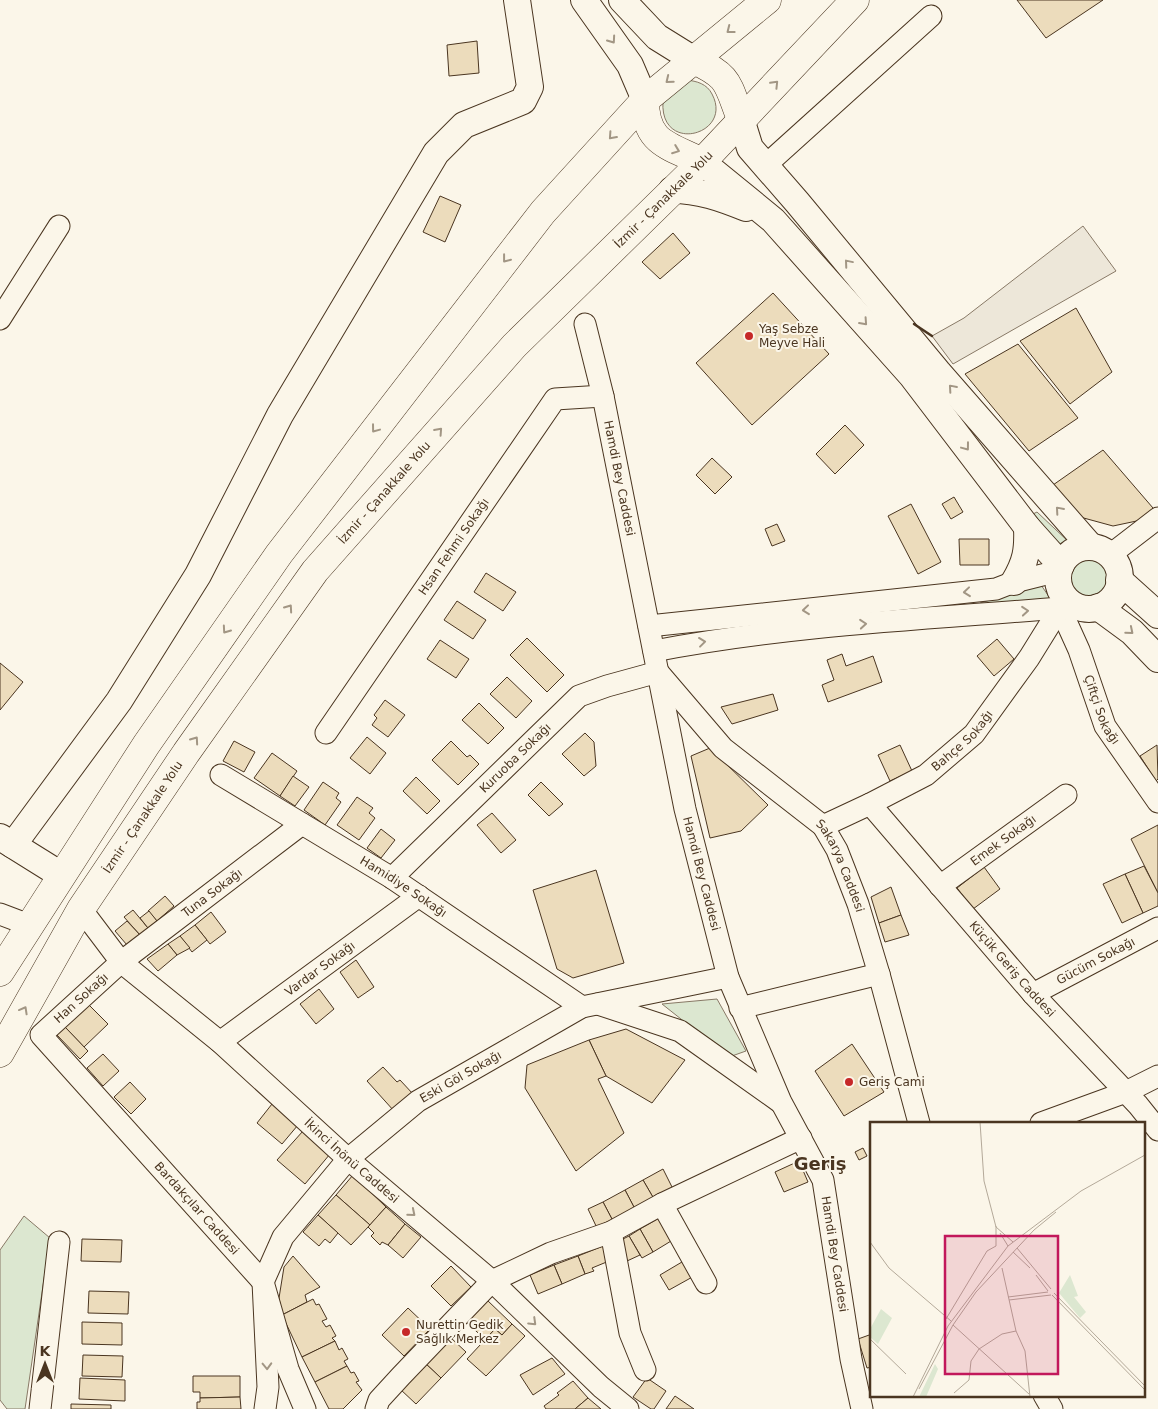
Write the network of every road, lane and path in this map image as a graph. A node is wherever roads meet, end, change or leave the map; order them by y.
1 (517, 0) edge
2 (584, 0) edge
3 (622, 0) edge
4 (767, 0) edge
5 (854, 0) edge
6 (931, 16) dead end
7 (694, 60) junction
8 (645, 100) junction
9 (741, 119) junction
10 (702, 162) junction
11 (766, 165) junction
12 (672, 190) junction
13 (773, 220) junction
14 (59, 226) dead end
15 (0, 319) edge
16 (585, 324) dead end
17 (603, 396) junction
18 (1158, 518) edge
19 (1027, 527) junction
20 (1100, 551) junction
21 (1060, 568) junction
22 (1119, 580) junction
23 (1014, 582) junction
24 (1081, 608) junction
25 (1158, 615) edge
26 (649, 626) junction
27 (654, 651) junction
28 (1158, 659) edge
29 (658, 672) junction
30 (326, 733) dead end
31 (221, 775) dead end
32 (1066, 795) dead end
33 (1158, 802) edge
34 (870, 804) junction
35 (302, 824) junction
36 (823, 826) junction
37 (7, 841) edge
38 (62, 875) junction
39 (392, 878) junction
40 (940, 886) junction
41 (419, 896) junction
42 (81, 909) junction
43 (0, 914) edge
44 (29, 925) junction
45 (1158, 928) edge
46 (121, 962) junction
47 (0, 972) edge
48 (879, 974) junction
49 (728, 977) junction
50 (1033, 994) junction
51 (589, 1005) junction
52 (740, 1008) junction
53 (41, 1034) joint
54 (220, 1042) junction
55 (0, 1053) edge
56 (1158, 1076) edge
57 (1126, 1092) junction
58 (781, 1102) junction
59 (919, 1122) edge
60 (1044, 1122) edge
61 (1158, 1130) edge
62 (801, 1138) junction
63 (348, 1159) junction
64 (662, 1204) junction
65 (611, 1232) junction
66 (59, 1242) dead end
67 (492, 1281) junction
68 (262, 1282) junction
69 (706, 1283) dead end
70 (645, 1370) dead end
71 (1045, 1396) edge
72 (40, 1409) edge
73 (266, 1409) edge
74 (305, 1409) edge
75 (376, 1409) edge
76 (628, 1409) edge
77 (862, 1409) edge
78 (1052, 1409) edge

1 - 37 main road
2 -> 8 main road
3 - 7 main road
4 -> 7 highway
9 -> 5 highway, İzmir - Çanakkale Yolu
6 - 11 street
7 -> 8 highway
7 - 9 highway
8 -> 10 highway
8 -> 38 highway
9 - 10 highway, İzmir - Çanakkale Yolu
9 - 11 main road
10 - 12 highway, İzmir - Çanakkale Yolu
10 - 13 main road
20 -> 11 main road
12 - 13 main road
42 -> 12 highway, İzmir - Çanakkale Yolu
13 -> 19 main road
14 - 15 street
16 - 17 street, Hamdi Bey Caddesi
17 - 26 street, Hamdi Bey Caddesi
17 - 30 street, Hsan Fehmi Sokağı
18 - 20 street
19 - 21 main road
19 - 23 main road
20 - 21 main road
20 - 22 main road
21 - 23 street
21 - 24 main road
22 - 24 main road
22 - 25 main road
23 -> 26 street
27 -> 24 street
24 -> 28 main road
24 - 33 street, Çiftçi Sokağı
24 - 34 street, Bahçe Sokağı
26 - 27 street, Hamdi Bey Caddesi
27 - 29 street, Hamdi Bey Caddesi
29 - 36 street, Sakarya Caddesi
29 - 39 street, Kuruoba Sokağı
29 - 49 street, Hamdi Bey Caddesi
31 - 35 street, Hamidiye Sokağı
32 - 40 street, Emek Sokağı
34 - 36 street, Bahçe Sokağı
34 - 40 street, Küçük Geriş Caddesi
35 - 39 street, Hamidiye Sokağı
35 - 46 street, Tuna Sokağı
36 - 48 street, Sakarya Caddesi
37 - 38 main road
38 - 44 highway
39 - 41 street, Hamidiye Sokağı
40 - 50 street, Küçük Geriş Caddesi
41 - 51 street, Hamidiye Sokağı
41 - 54 street, Vardar Sokağı
42 - 46 street, İkinci İnönü Caddesi
55 -> 42 highway, İzmir - Çanakkale Yolu
43 - 44 street
44 - 47 highway
45 - 50 street, Gücüm Sokağı
46 - 53 street, Han Sokağı
46 - 54 street, İkinci İnönü Caddesi
48 - 52 street
48 - 59 street, Sakarya Caddesi
49 - 51 street, Eski Göl Sokağı
49 - 52 street, Hamdi Bey Caddesi
50 - 57 street, Küçük Geriş Caddesi
51 - 58 street, Hamidiye Sokağı
51 - 63 street, Eski Göl Sokağı
52 - 58 street, Hamdi Bey Caddesi
53 - 68 street, Bardakçılar Caddesi
54 - 63 street, İkinci İnönü Caddesi
56 - 57 street
57 - 60 street
57 - 61 street, Küçük Geriş Caddesi
58 - 62 street, Hamdi Bey Caddesi
62 - 64 street
62 - 77 street, Hamdi Bey Caddesi
63 -> 67 street, İkinci İnönü Caddesi
63 - 68 street, Eski Göl Sokağı
64 - 65 street
64 - 69 street
65 - 67 street
65 - 70 street
66 - 72 street
67 - 75 street
67 -> 76 street, İkinci İnönü Caddesi
68 -> 73 street
68 - 74 street, Bardakçılar Caddesi
71 - 78 street

